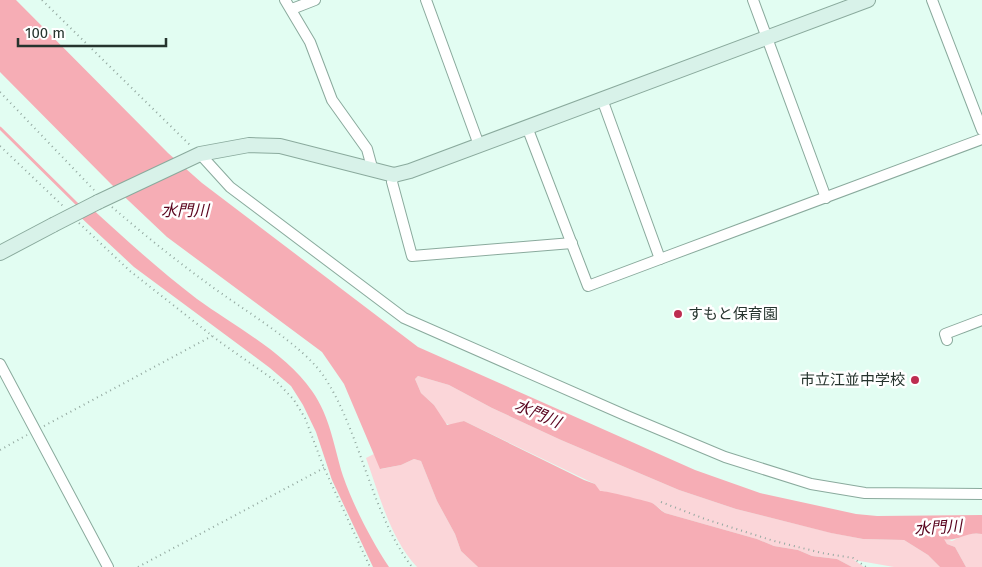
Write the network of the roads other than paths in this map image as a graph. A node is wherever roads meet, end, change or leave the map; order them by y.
1 (285, 0) edge
2 (315, 0) edge
3 (426, 0) edge
4 (753, 0) edge
5 (868, 0) edge
6 (932, 0) edge
7 (292, 9) junction
8 (765, 38) junction
9 (602, 99) junction
10 (528, 127) junction
11 (982, 130) edge
12 (982, 140) edge
13 (479, 145) junction
14 (200, 154) junction
15 (373, 170) junction
16 (394, 174) junction
17 (826, 198) junction
18 (572, 243) junction
19 (0, 253) edge
20 (660, 259) junction
21 (982, 320) edge
22 (947, 340) dead end
23 (0, 364) edge
24 (982, 494) edge
25 (108, 567) edge

1 - 7 street
2 - 7 street
3 - 13 street
4 - 8 street
5 - 8 street
6 - 11 street
7 - 15 street
8 - 9 street
8 - 17 street
9 - 10 street
9 - 20 street
10 - 13 street
10 - 18 street
12 - 17 street
13 - 16 street
14 - 15 street
14 - 19 street, bridge
14 - 24 street
15 - 16 street
16 - 18 street
17 - 20 street
18 - 20 street
21 - 22 street
23 - 25 street

